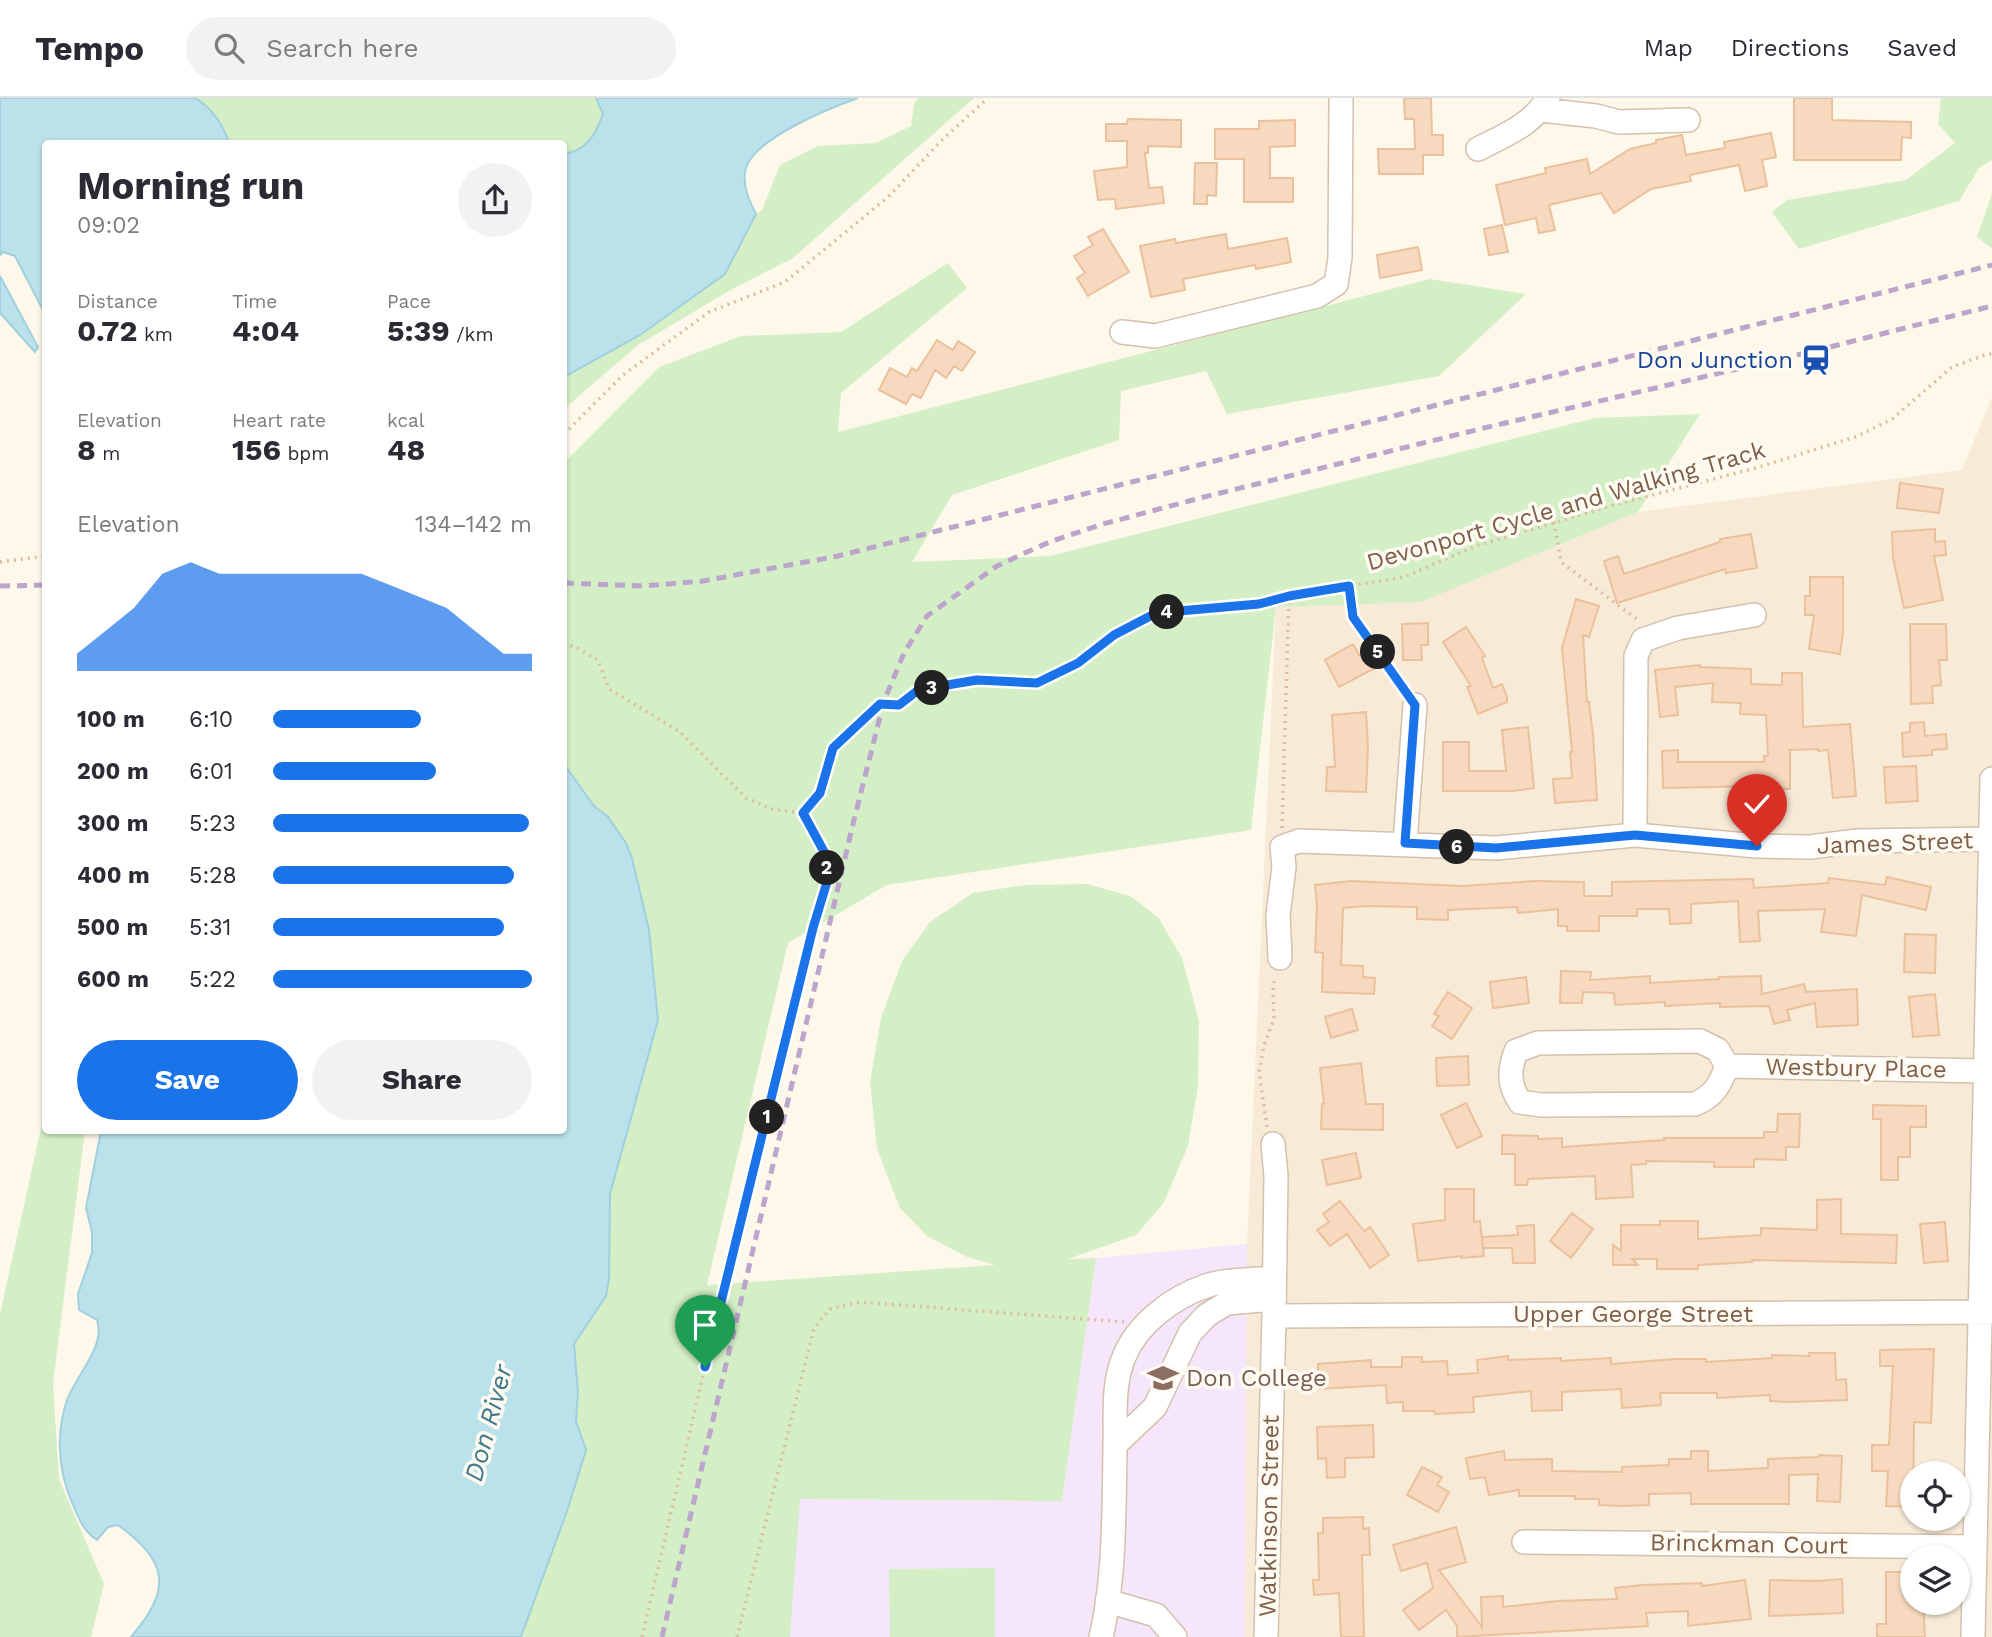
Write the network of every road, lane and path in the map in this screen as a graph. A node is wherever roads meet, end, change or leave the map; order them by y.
1 (988, 98) edge
2 (1340, 98) edge
3 (1544, 104) edge
4 (1688, 120) dead end
5 (1478, 149) dead end
6 (1122, 332) dead end
7 (1992, 355) edge
8 (567, 431) edge
9 (1554, 522) junction
10 (42, 557) edge
11 (0, 562) edge
12 (1349, 586) junction
13 (1289, 596) junction
14 (1754, 615) dead end
15 (1656, 635) junction
16 (567, 644) edge
17 (1415, 705) joint
18 (1992, 779) edge
19 (803, 813) junction
20 (1635, 835) junction
21 (1991, 839) edge
22 (1405, 843) junction
23 (1282, 847) junction
24 (1280, 958) joint
25 (1727, 1066) junction
26 (1985, 1071) junction
27 (1273, 1144) joint
28 (1274, 1298) junction
29 (1986, 1312) edge
30 (1145, 1325) junction
31 (1116, 1444) junction
32 (1524, 1542) dead end
33 (1975, 1547) junction
34 (1107, 1601) junction
35 (642, 1637) edge
36 (737, 1637) edge
37 (1101, 1637) edge
38 (1175, 1637) edge
39 (1266, 1637) edge
40 (1973, 1637) edge

1 - 8 path
2 - 6 street
3 - 4 street
3 - 5 street
7 - 9 path, Devonport Cycle and Walking Track
9 - 12 path, Devonport Cycle and Walking Track
9 - 15 path
10 - 11 path
12 - 13 path, Devonport Cycle and Walking Track
12 - 17 path
13 - 19 path, Devonport Cycle and Walking Track
13 - 23 path
14 - 15 street
15 - 20 street
16 - 19 path
17 - 22 street
18 - 21 street
19 - 35 path
20 - 21 street, James Street
20 - 22 street, James Street
21 - 26 street
22 - 23 street, James Street
23 - 24 street
24 - 27 path
25 - 25 street
25 - 26 street, Westbury Place
26 - 29 street
27 - 28 street, Watkinson Street
28 - 29 street, Upper George Street
28 - 30 street
28 - 31 street
28 - 39 street, Watkinson Street
29 - 33 street
30 - 31 street
30 - 36 path
31 - 34 street
32 - 33 street, Brinckman Court
33 - 40 street
34 - 37 street
34 - 38 street

